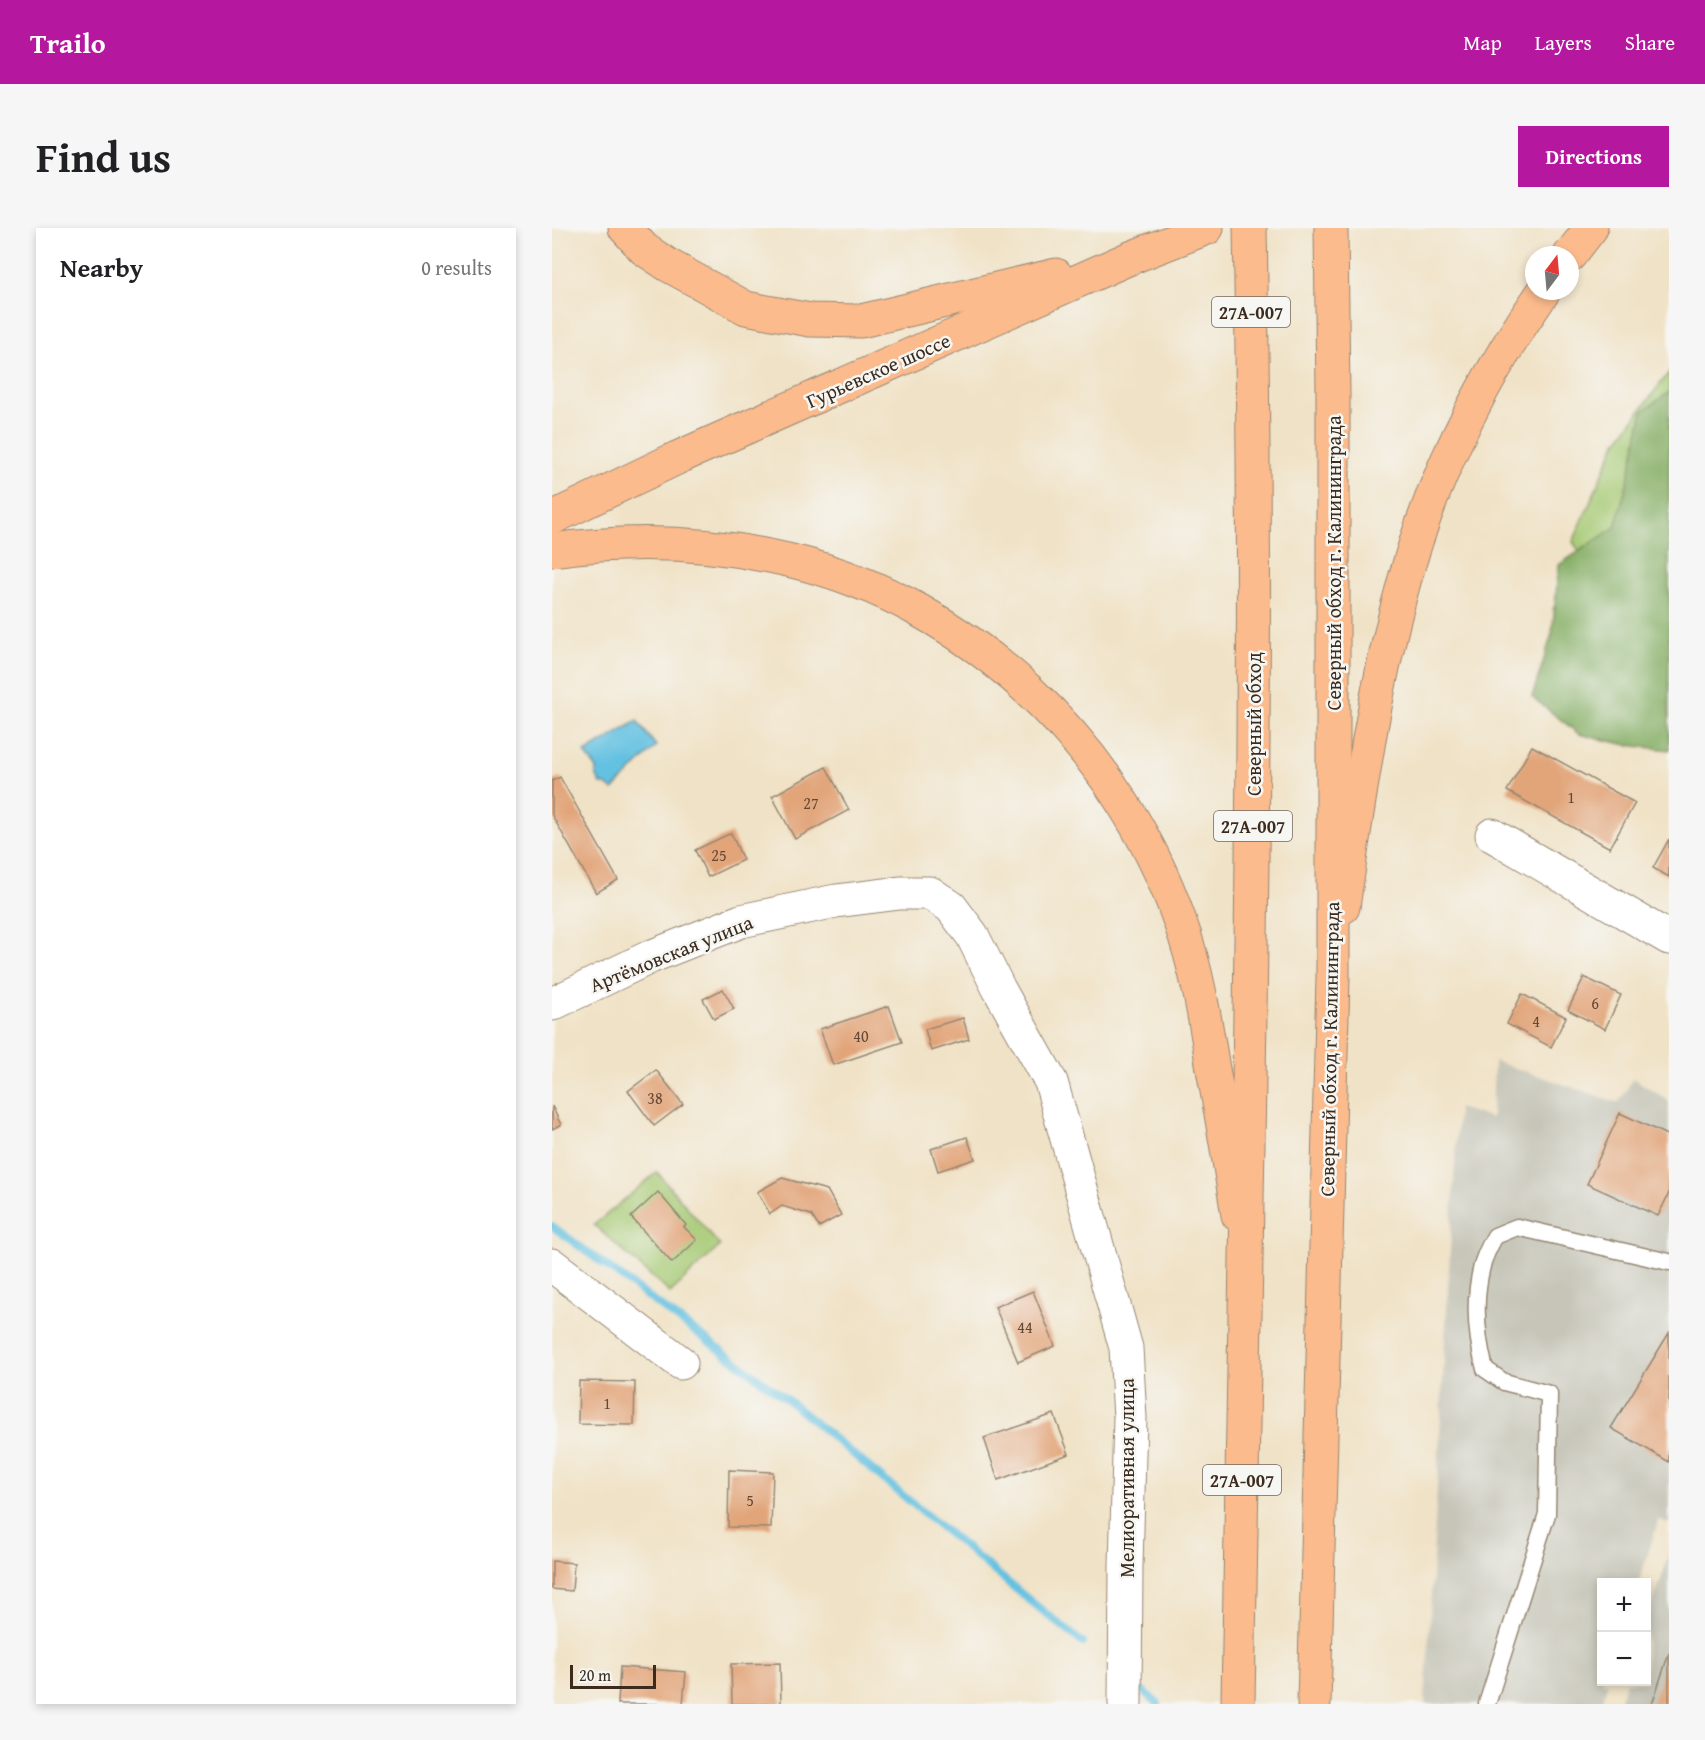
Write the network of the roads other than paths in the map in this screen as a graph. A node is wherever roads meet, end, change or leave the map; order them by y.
1 (625, 228) edge
2 (1207, 228) edge
3 (1250, 228) edge
4 (1331, 228) edge
5 (1591, 228) edge
6 (1577, 246) edge
7 (1130, 258) junction
8 (1538, 300) edge
9 (552, 518) edge
10 (552, 550) edge
11 (1492, 835) dead end
12 (1669, 938) edge
13 (1332, 977) junction
14 (552, 1005) edge
15 (1051, 1082) joint
16 (1245, 1256) junction
17 (1669, 1262) edge
18 (552, 1265) edge
19 (681, 1363) dead end
20 (1125, 1704) edge
21 (1238, 1704) edge
22 (1314, 1704) edge
23 (1487, 1704) edge

1 - 7 main road
2 - 7 main road, Гурьевское шоссе
3 - 16 main road, Северный обход / 27А-007
4 - 13 main road, Северный обход г. Калининграда
5 - 6 main road
7 - 9 main road, Гурьевское шоссе
8 - 13 main road
10 - 16 main road
11 - 12 street
13 - 22 main road, Северный обход г. Калининграда
14 - 15 street, Артёмовская улица
15 - 20 street, Мелиоративная улица
16 - 21 main road, 27А-007
17 - 23 lane
18 - 19 street

